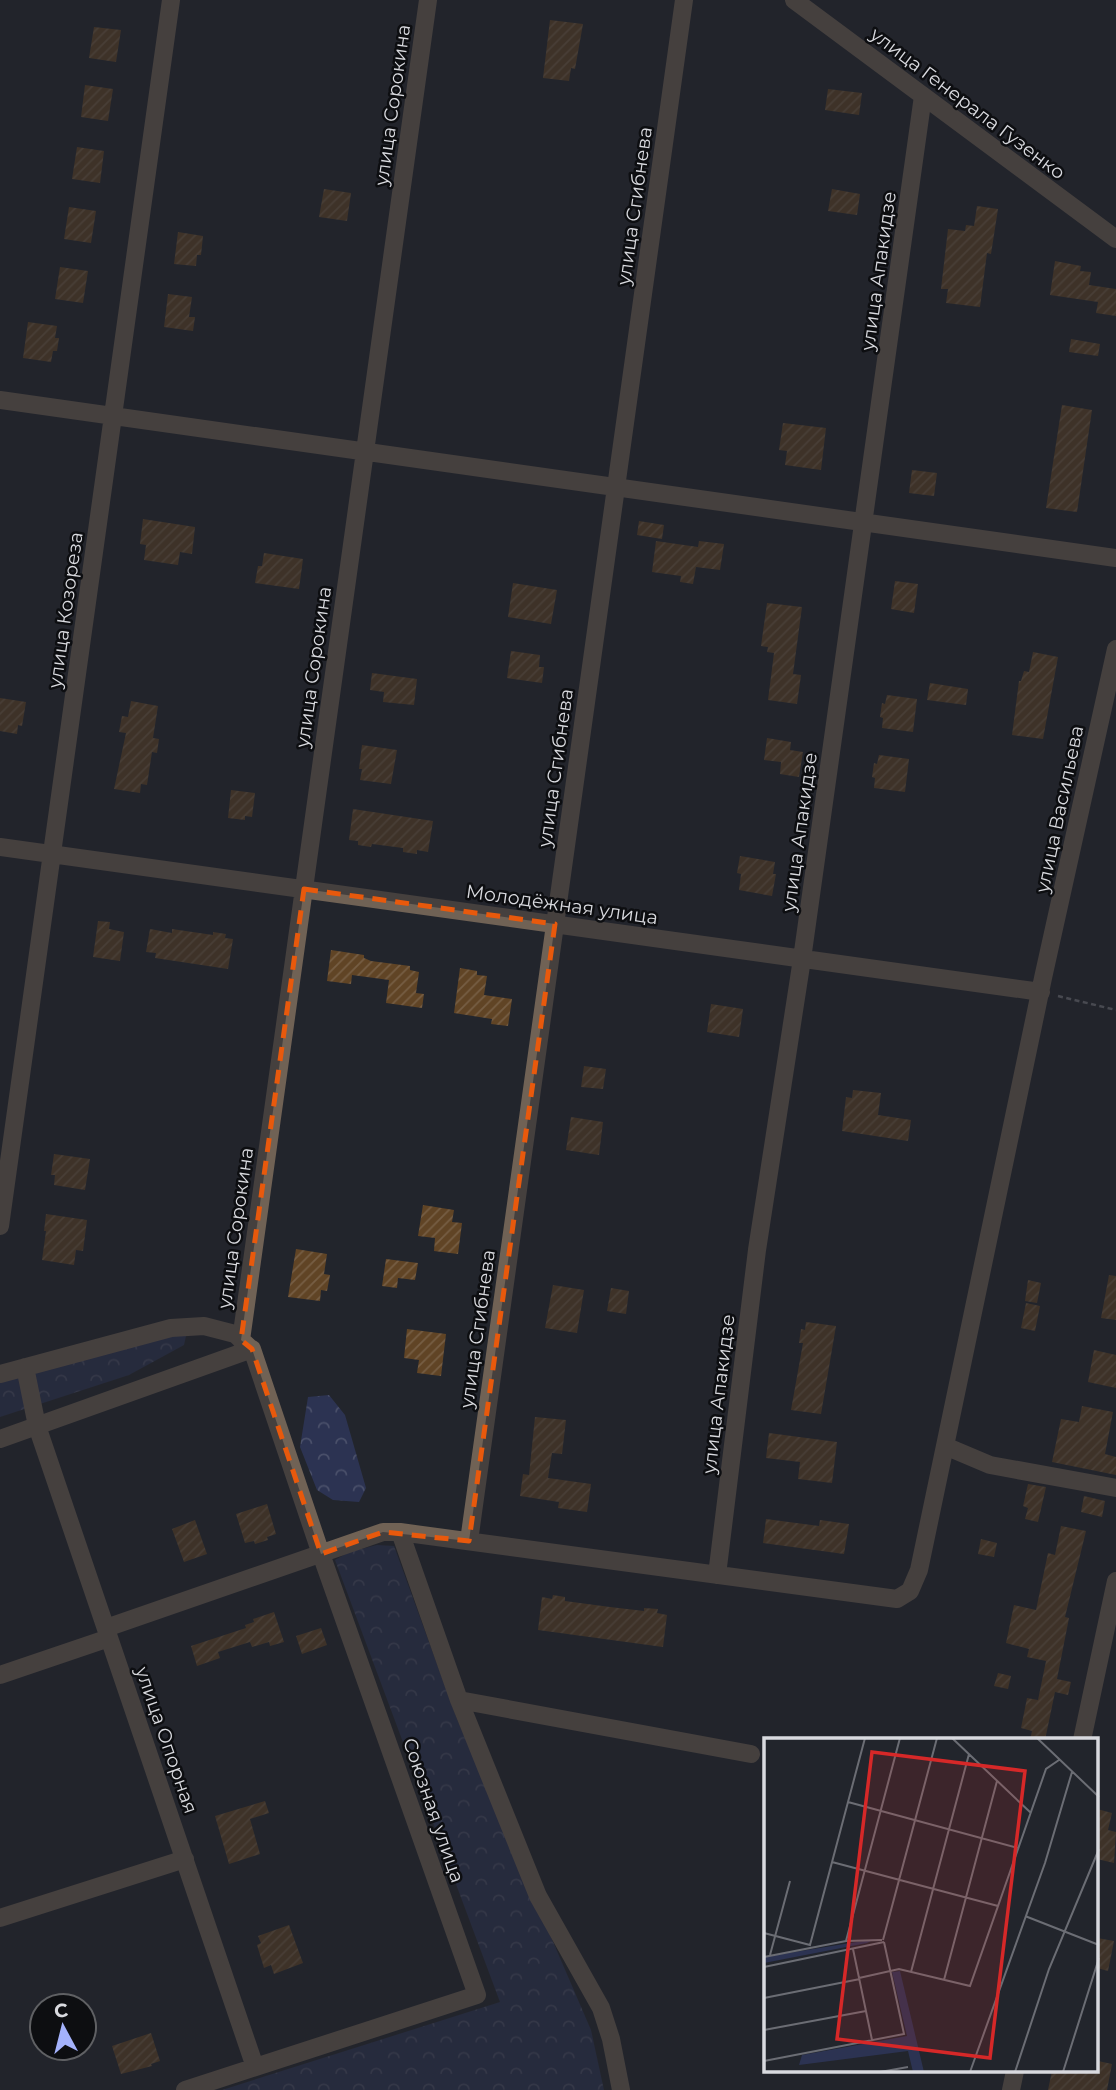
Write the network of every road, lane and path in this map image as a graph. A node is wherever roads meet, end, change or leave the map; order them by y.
1 (171, 0) edge
2 (428, 0) edge
3 (684, 0) edge
4 (794, 0) edge
5 (923, 96) junction
6 (1116, 239) edge
7 (0, 400) edge
8 (113, 416) junction
9 (365, 453) junction
10 (615, 488) junction
11 (864, 523) junction
12 (1116, 558) edge
13 (1116, 649) edge
14 (0, 847) edge
15 (52, 854) junction
16 (304, 889) junction
17 (555, 924) junction
18 (802, 959) junction
19 (1042, 985) junction
20 (1116, 1010) edge
21 (0, 1226) edge
22 (246, 1344) junction
23 (25, 1367) junction
24 (0, 1374) edge
25 (37, 1426) junction
26 (0, 1439) edge
27 (945, 1447) junction
28 (1116, 1488) edge
29 (400, 1532) junction
30 (469, 1541) junction
31 (321, 1554) junction
32 (717, 1575) junction
33 (1116, 1581) edge
34 (108, 1633) junction
35 (0, 1675) edge
36 (459, 1700) junction
37 (1082, 1738) edge
38 (751, 1754) dead end
39 (186, 1859) junction
40 (0, 1918) edge
41 (255, 2067) junction
42 (1015, 2072) edge
43 (185, 2090) edge
44 (621, 2090) edge
45 (1011, 2090) edge

1 - 8 street, улица Козореза
2 - 9 street, улица Сорокина
3 - 10 street, улица Сгибнева
4 - 5 street, улица Генерала Гузенко
5 - 6 street, улица Генерала Гузенко
5 - 11 street, улица Апакидзе
7 - 8 street
8 - 9 street
8 - 15 street, улица Козореза
9 - 10 street
9 - 16 street, улица Сорокина
10 - 11 street
10 - 17 street, улица Сгибнева
11 - 12 street
11 - 18 street, улица Апакидзе
13 - 19 street, улица Васильева
14 - 15 street, Молодёжная улица
15 - 16 street, Молодёжная улица
15 - 21 street, улица Козореза
16 - 17 street, Молодёжная улица
16 - 22 street, улица Сорокина
17 - 18 street, Молодёжная улица
17 - 30 street, улица Сгибнева
18 - 19 street, Молодёжная улица
18 - 32 street, улица Апакидзе
19 - 20 path
19 - 27 street, улица Васильева
22 - 23 street
22 - 25 street
22 - 31 street, Союзная улица
23 - 24 street
23 - 25 street, улица Опорная
25 - 26 street
25 - 34 street, улица Опорная
27 - 28 street
27 - 32 street, улица Васильева
29 - 30 street, улица Васильева
29 - 31 street, улица Васильева
29 - 36 street
30 - 32 street, улица Васильева
31 - 34 street, улица Васильева
31 - 41 street, Союзная улица
33 - 37 street
34 - 35 street, улица Васильева
34 - 39 street, улица Опорная
36 - 38 street
36 - 44 street
39 - 40 street
39 - 41 street, улица Опорная
41 - 43 street, Союзная улица
42 - 45 street

